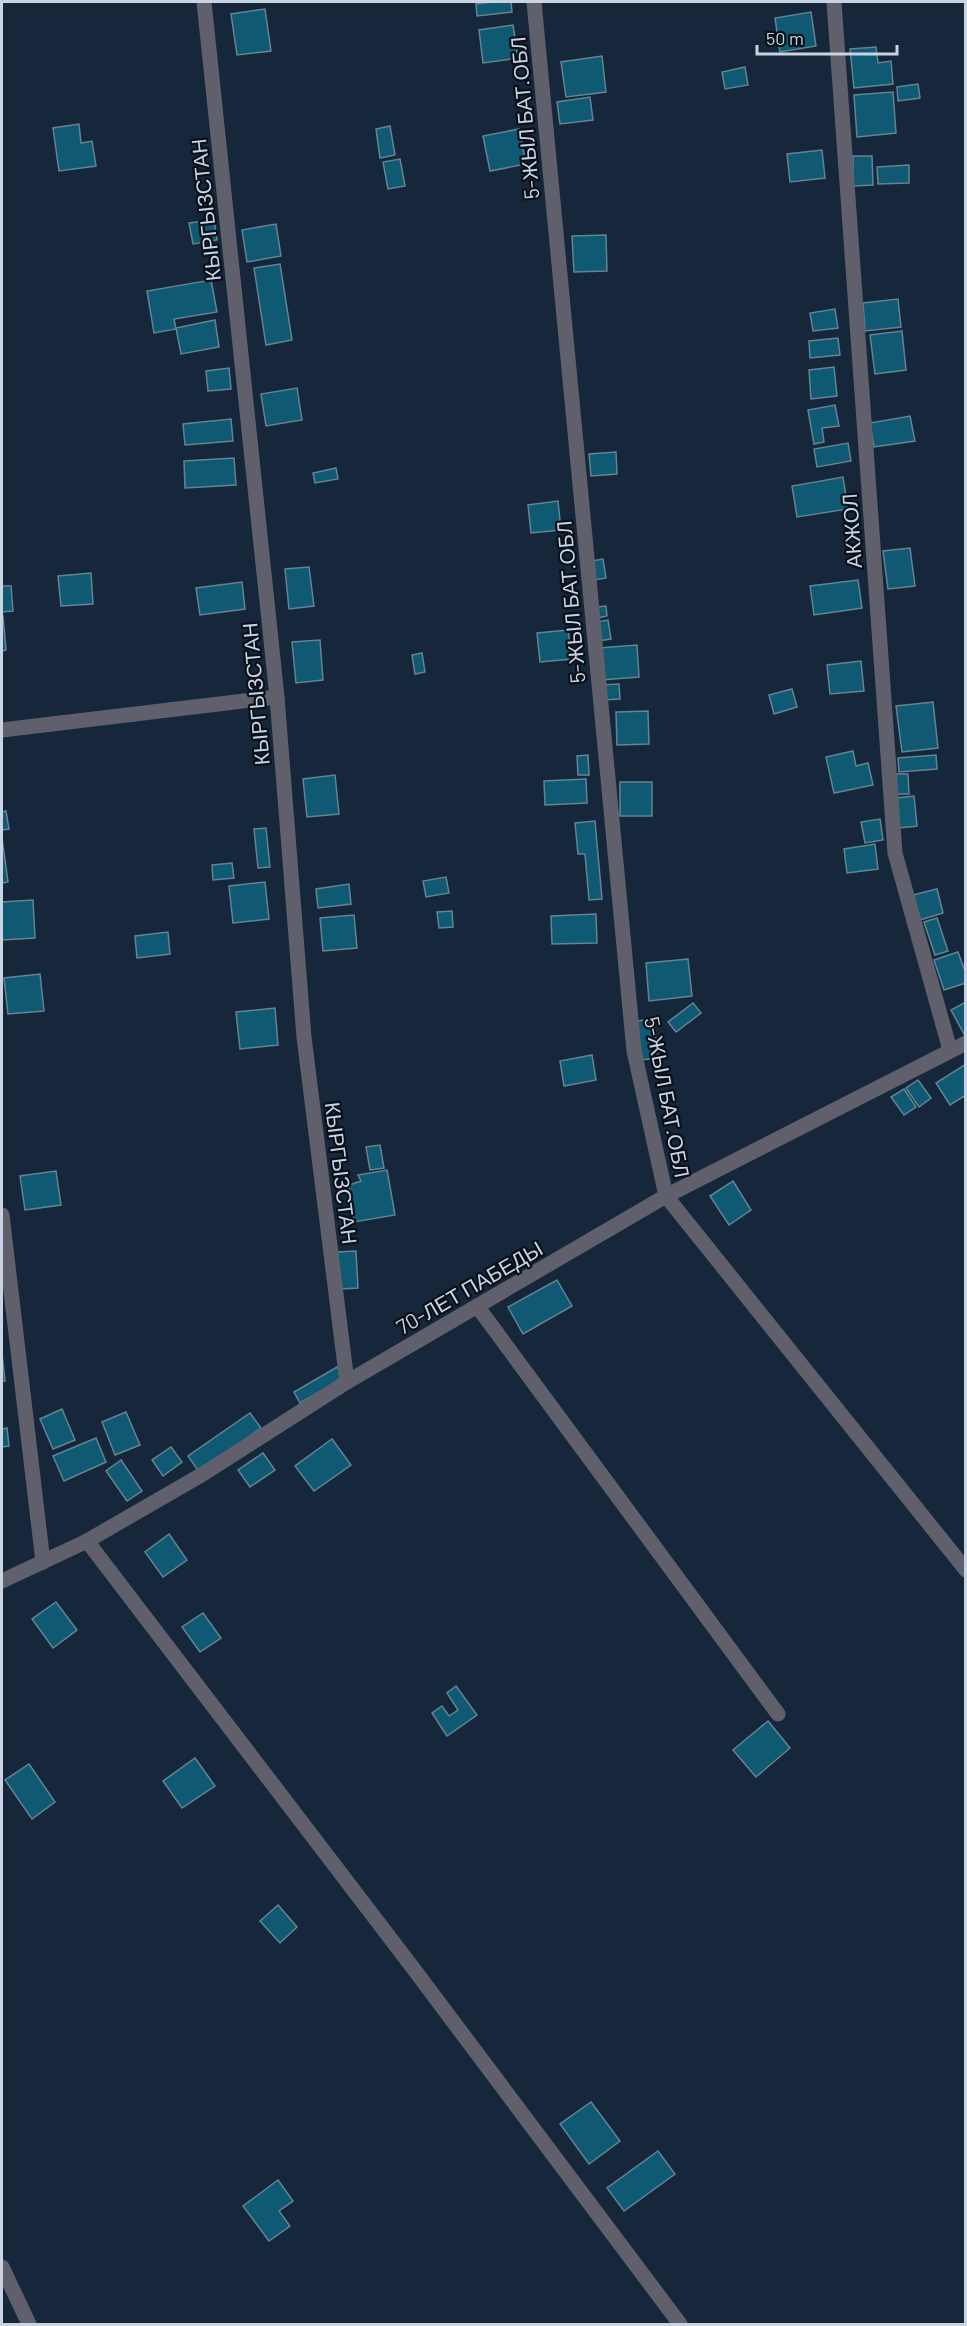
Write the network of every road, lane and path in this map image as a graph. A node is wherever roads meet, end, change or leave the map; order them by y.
1 (204, 2) edge
2 (534, 2) edge
3 (834, 2) edge
4 (277, 696) junction
5 (2, 730) edge
6 (966, 1043) edge
7 (950, 1050) junction
8 (666, 1196) junction
9 (2, 1224) edge
10 (477, 1306) junction
11 (347, 1382) junction
12 (87, 1541) junction
13 (43, 1562) junction
14 (966, 1570) edge
15 (2, 1581) edge
16 (778, 1714) dead end
17 (2, 2267) edge
18 (28, 2325) edge
19 (680, 2325) edge

1 - 4 street, КЫРГЫЗСТАН
2 - 8 street, 5-ЖЫЛ БАТ.ОБЛ
3 - 7 street, АКЖОЛ
4 - 5 street
4 - 11 street, КЫРГЫЗСТАН
6 - 7 street, 70-ЛЕТ ПАБЕДЫ
7 - 8 street, 70-ЛЕТ ПАБЕДЫ
8 - 10 street, 70-ЛЕТ ПАБЕДЫ
8 - 14 street
9 - 13 street
10 - 11 street, 70-ЛЕТ ПАБЕДЫ
10 - 16 street
11 - 12 street, 70-ЛЕТ ПАБЕДЫ
12 - 13 street, 70-ЛЕТ ПАБЕДЫ
12 - 19 street
13 - 15 street, 70-ЛЕТ ПАБЕДЫ
17 - 18 street

